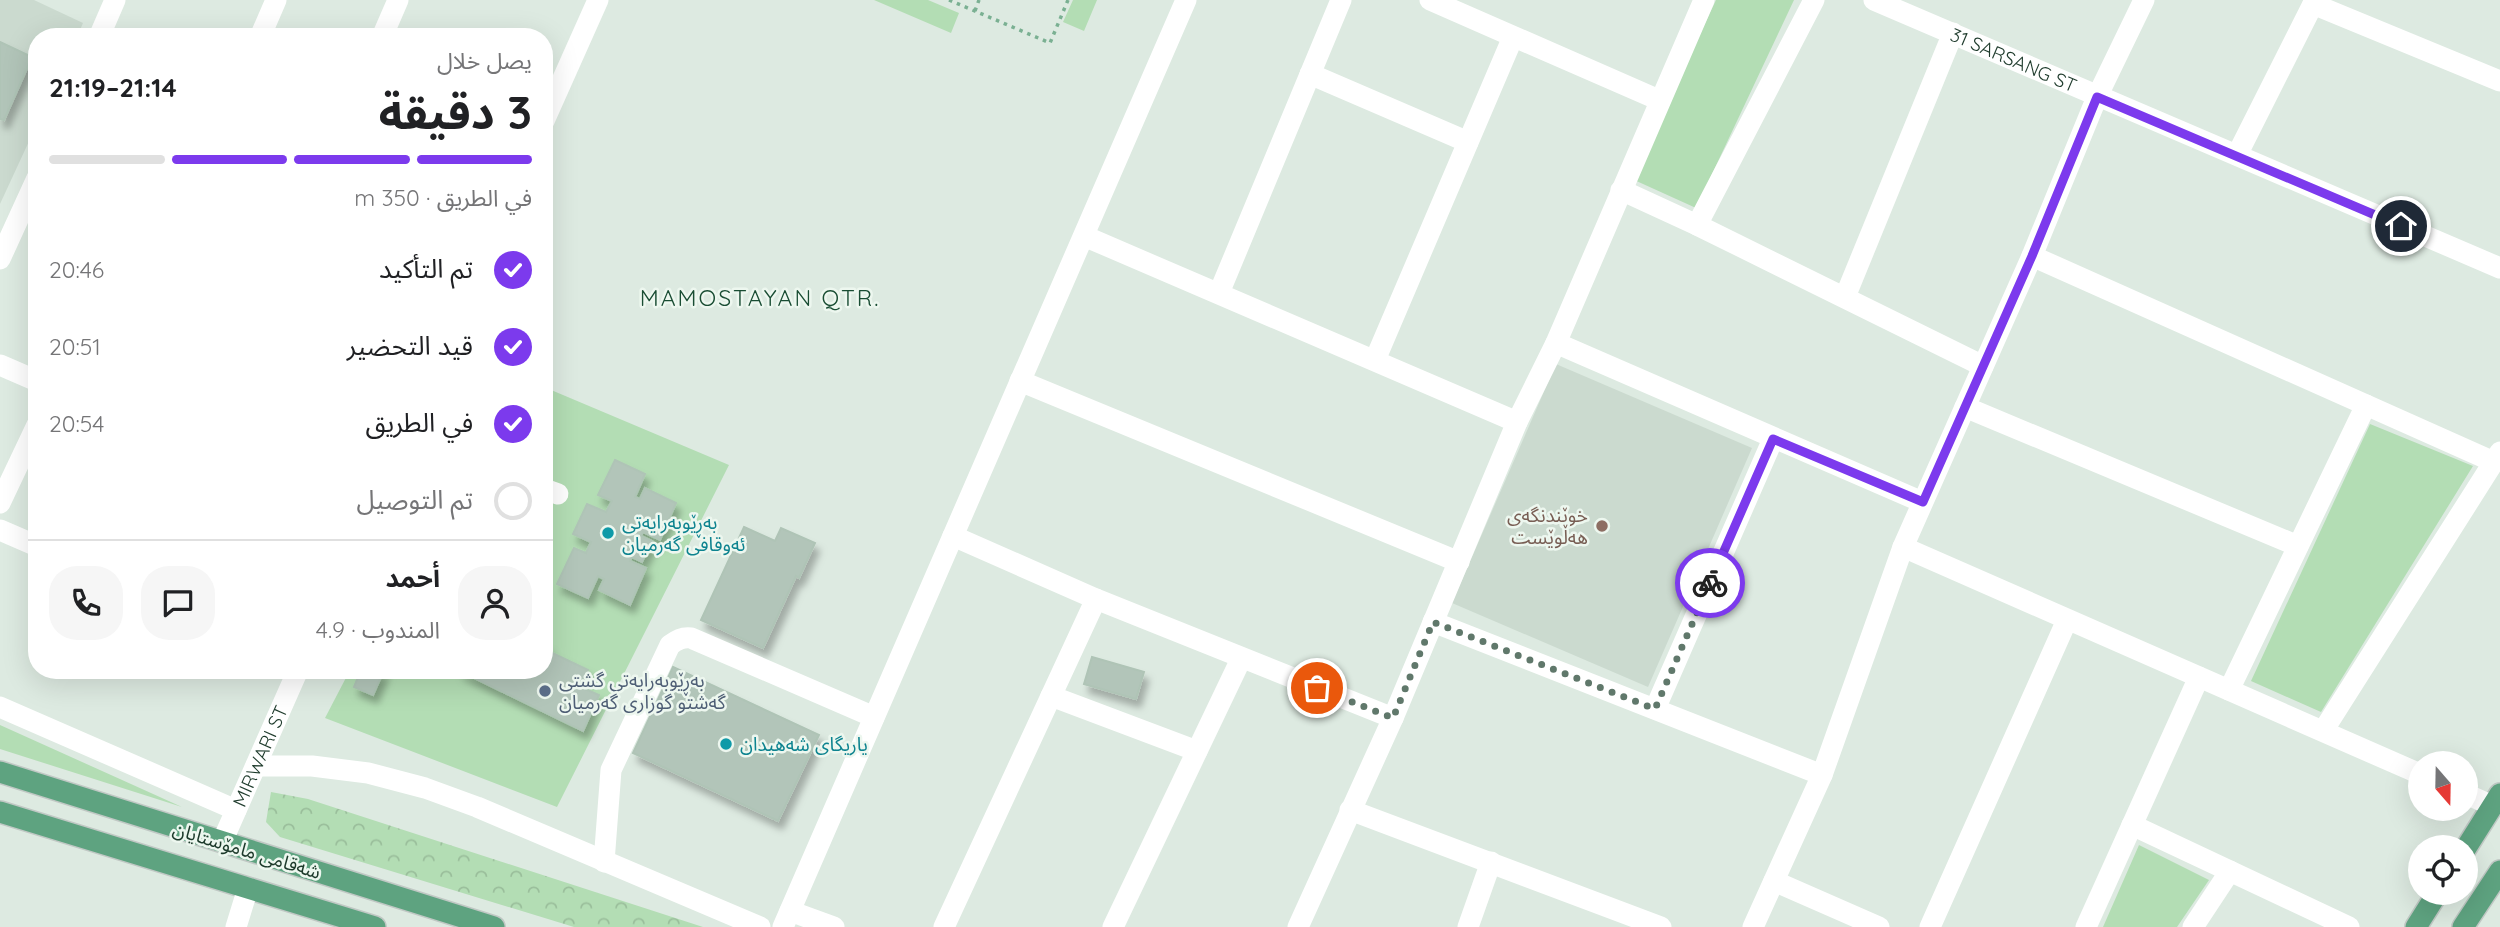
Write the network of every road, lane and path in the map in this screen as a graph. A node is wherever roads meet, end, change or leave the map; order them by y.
1 (115, 0) edge
2 (276, 0) edge
3 (398, 0) edge
4 (598, 0) edge
5 (949, 0) edge
6 (979, 0) edge
7 (1068, 0) edge
8 (1186, 0) edge
9 (1341, 0) edge
10 (1430, 0) edge
11 (1703, 0) edge
12 (1814, 0) edge
13 (1874, 0) edge
14 (2144, 0) edge
15 (2314, 2) edge
16 (975, 11) junction
17 (103, 28) edge
18 (264, 28) edge
19 (386, 28) edge
20 (1953, 33) junction
21 (1513, 37) junction
22 (1310, 74) junction
23 (2500, 81) edge
24 (2097, 97) junction
25 (1659, 100) junction
26 (553, 101) edge
27 (1468, 142) junction
28 (2237, 155) junction
29 (1621, 190) junction
30 (28, 199) edge
31 (1697, 225) junction
32 (4, 235) edge
33 (1084, 236) junction
34 (2032, 256) junction
35 (0, 258) edge
36 (2500, 268) edge
37 (1219, 293) junction
38 (1844, 297) junction
39 (1556, 343) junction
40 (1375, 360) junction
41 (0, 365) edge
42 (1983, 366) junction
43 (28, 377) edge
44 (1020, 381) junction
45 (2366, 405) junction
46 (1965, 407) junction
47 (1517, 422) junction
48 (1773, 439) junction
49 (28, 444) edge
50 (2497, 457) edge
51 (1923, 502) junction
52 (0, 503) edge
53 (0, 530) edge
54 (953, 536) junction
55 (28, 542) edge
56 (2298, 546) junction
57 (1902, 547) junction
58 (1458, 562) junction
59 (1096, 599) junction
60 (2067, 620) junction
61 (1433, 622) junction
62 (1241, 659) junction
63 (2199, 677) junction
64 (295, 679) edge
65 (2229, 690) junction
66 (1051, 696) junction
67 (0, 707) edge
68 (1655, 709) junction
69 (874, 717) junction
70 (1393, 718) junction
71 (2323, 731) junction
72 (1197, 751) junction
73 (256, 766) junction
74 (2408, 769) edge
75 (0, 772) edge
76 (1822, 775) junction
77 (2478, 796) edge
78 (2496, 800) edge
79 (236, 810) junction
80 (1350, 810) junction
81 (0, 812) edge
82 (2132, 825) junction
83 (2474, 835) edge
84 (222, 842) junction
85 (604, 862) junction
86 (1491, 862) junction
87 (2230, 871) junction
88 (2500, 871) edge
89 (1774, 881) junction
90 (248, 888) junction
91 (2430, 905) edge
92 (786, 919) edge
93 (456, 921) edge
94 (1657, 926) edge
95 (236, 927) edge
96 (375, 927) edge
97 (494, 927) edge
98 (760, 927) edge
99 (834, 927) edge
100 (944, 927) edge
101 (1113, 927) edge
102 (1298, 927) edge
103 (1468, 927) edge
104 (1754, 927) edge
105 (1879, 927) edge
106 (1930, 927) edge
107 (2086, 927) edge
108 (2193, 927) edge
109 (2349, 927) edge
110 (2416, 927) edge
111 (2463, 927) edge

1 - 17 street
2 - 18 street
3 - 19 street
4 - 26 street
5 - 16 path
6 - 16 path
7 - 16 path
8 - 33 street
9 - 22 street
10 - 21 street
11 - 25 street
12 - 31 street
13 - 20 street, 31 SARSANG ST
14 - 24 street
15 - 23 street
15 - 28 street
20 - 24 street, 31 SARSANG ST
20 - 38 street
21 - 25 street
21 - 27 street
22 - 27 street
22 - 37 street
24 - 28 street, 31 SARSANG ST
24 - 34 street
25 - 29 street
27 - 40 street
28 - 36 street, 31 SARSANG ST
29 - 31 street
29 - 39 street
30 - 32 street
31 - 38 street
32 - 35 street
33 - 37 street
33 - 44 street
34 - 42 street
34 - 45 street
37 - 40 street
38 - 42 street
39 - 47 street
39 - 48 street
40 - 47 street
41 - 43 street
42 - 46 street
44 - 54 street
44 - 58 street
45 - 50 street
45 - 56 street
46 - 51 street
46 - 56 street
47 - 58 street
48 - 51 street
48 - 68 street
49 - 52 street
50 - 71 street
51 - 57 street
53 - 55 street
54 - 59 street
54 - 69 street
56 - 65 street
57 - 60 street
57 - 76 street
58 - 61 street
59 - 62 street
59 - 66 street
60 - 63 street
60 - 106 street
61 - 68 street
61 - 70 street
62 - 70 street
62 - 72 street
63 - 65 street
63 - 82 street
64 - 73 street, MIRWARI ST
65 - 71 street
66 - 72 street
66 - 100 street
67 - 79 street
68 - 76 street
69 - 85 street
69 - 92 street
70 - 80 street
71 - 74 street
72 - 101 street
73 - 79 street, MIRWARI ST
73 - 85 street
75 - 84 main road, شەقامی مامۆستایان
76 - 89 street
77 - 78 street
78 - 83 main road
79 - 84 street, MIRWARI ST
80 - 86 street
80 - 102 street
81 - 90 main road, شەقامی مامۆستایان
82 - 87 street
82 - 107 street
84 - 93 main road, شەقامی مامۆستایان
85 - 98 street
86 - 94 street
86 - 103 street
87 - 108 street
87 - 109 street
88 - 111 main road
89 - 104 street
89 - 105 street
90 - 95 street
90 - 96 main road, شەقامی مامۆستایان
91 - 110 main road
92 - 99 street
93 - 97 main road, شەقامی مامۆستایان

